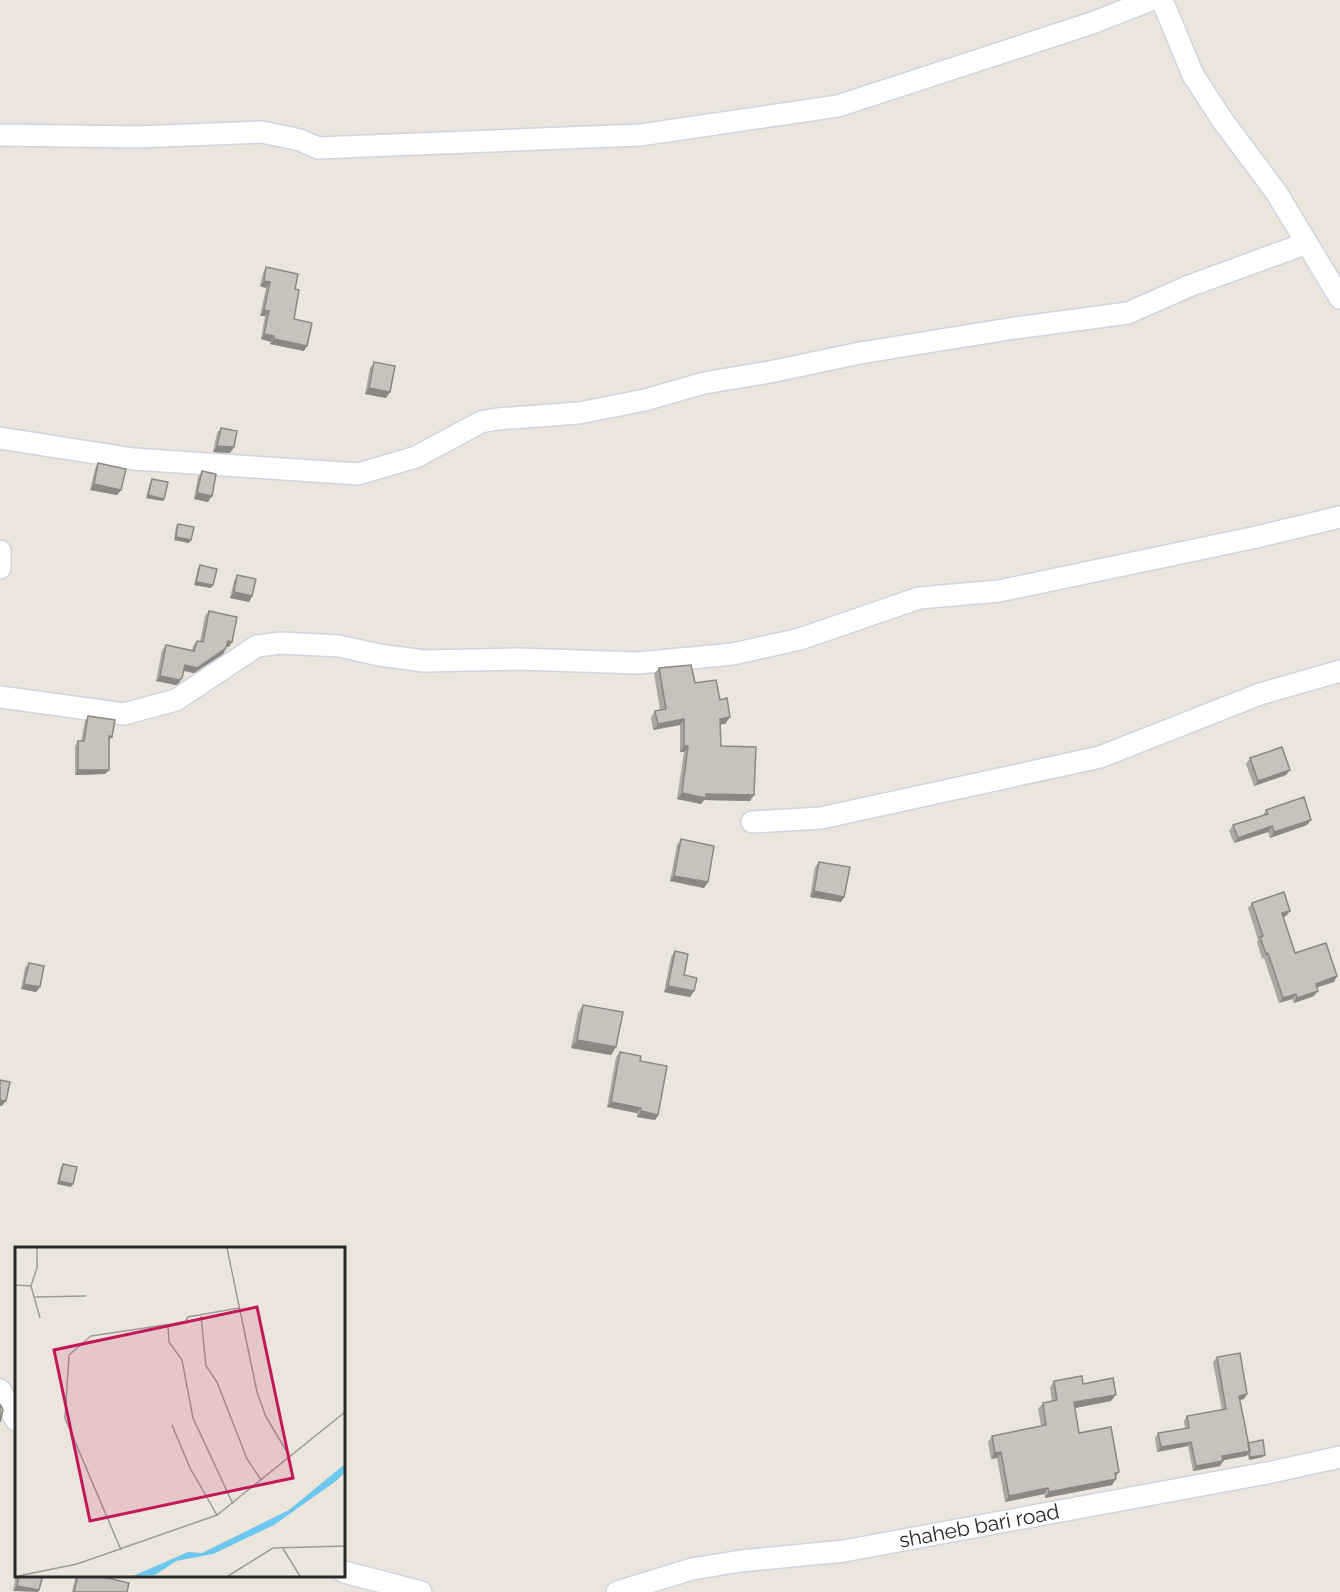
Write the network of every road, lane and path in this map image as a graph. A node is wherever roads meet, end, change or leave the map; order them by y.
1 (1151, 0) edge
2 (1162, 0) edge
3 (0, 135) edge
4 (1306, 243) junction
5 (1340, 298) edge
6 (0, 438) edge
7 (1340, 517) edge
8 (0, 551) edge
9 (0, 568) edge
10 (1340, 671) edge
11 (0, 697) edge
12 (752, 822) dead end
13 (0, 1390) edge
14 (15, 1417) edge
15 (1340, 1457) edge
16 (345, 1572) edge
17 (421, 1592) edge
18 (617, 1592) edge

1 - 3 street
2 - 4 street
4 - 5 street
4 - 6 street
7 - 11 street
8 - 9 street
10 - 12 street
13 - 14 street
15 - 18 street, shaheb bari road
16 - 17 street

